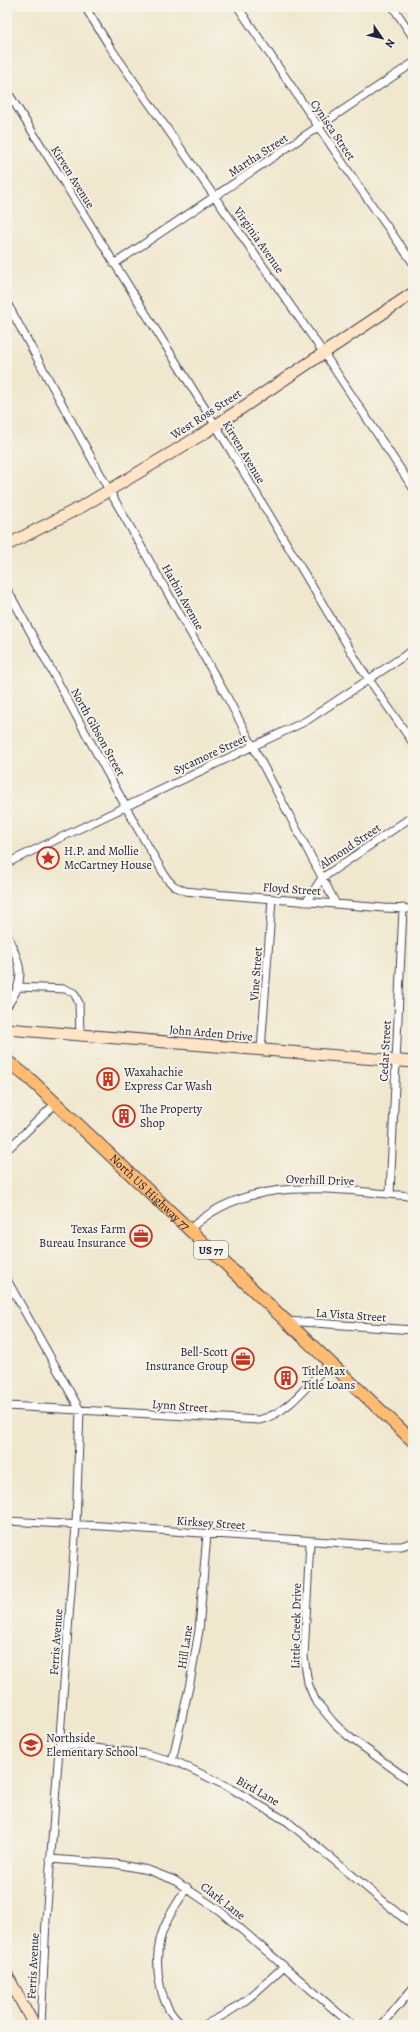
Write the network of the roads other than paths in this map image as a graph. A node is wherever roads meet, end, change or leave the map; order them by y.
1 (85, 7) edge
2 (238, 7) edge
3 (393, 7) edge
4 (413, 37) edge
5 (413, 64) edge
6 (7, 91) edge
7 (319, 128) junction
8 (215, 197) junction
9 (413, 262) edge
10 (114, 264) junction
11 (413, 293) edge
12 (7, 303) edge
13 (323, 352) junction
14 (215, 425) junction
15 (413, 488) edge
16 (110, 490) junction
17 (7, 545) edge
18 (7, 589) edge
19 (413, 650) edge
20 (369, 680) junction
21 (413, 743) edge
22 (252, 747) junction
23 (126, 806) junction
24 (413, 816) edge
25 (7, 863) edge
26 (322, 878) junction
27 (172, 885) joint
28 (272, 899) junction
29 (306, 902) junction
30 (336, 904) junction
31 (403, 908) junction
32 (413, 908) edge
33 (7, 935) edge
34 (19, 987) junction
35 (7, 1006) edge
36 (7, 1029) edge
37 (80, 1036) junction
38 (261, 1050) junction
39 (396, 1060) junction
40 (7, 1061) edge
41 (413, 1062) edge
42 (55, 1104) junction
43 (7, 1150) edge
44 (390, 1194) junction
45 (413, 1196) edge
46 (189, 1230) junction
47 (7, 1280) edge
48 (288, 1322) junction
49 (413, 1330) edge
50 (330, 1362) junction
51 (7, 1406) edge
52 (80, 1410) junction
53 (413, 1441) edge
54 (7, 1521) edge
55 (76, 1525) junction
56 (206, 1534) junction
57 (310, 1541) junction
58 (413, 1542) edge
59 (60, 1744) junction
60 (172, 1761) junction
61 (413, 1783) edge
62 (50, 1859) junction
63 (187, 1887) junction
64 (413, 1926) edge
65 (284, 1966) junction
66 (7, 1975) edge
67 (413, 1988) edge
68 (34, 2025) edge
69 (41, 2025) edge
70 (183, 2025) edge
71 (204, 2025) edge
72 (352, 2025) edge
73 (382, 2025) edge

1 - 8 street, Virginia Avenue
2 - 7 street, Cynisca Street
3 - 4 street
5 - 7 street, Martha Street
6 - 10 street, Kirven Avenue
7 - 8 street, Martha Street
7 - 9 street, Cynisca Street
8 - 10 street, Martha Street
8 - 13 street, Virginia Avenue
10 - 14 street, Kirven Avenue
11 - 13 street, West Ross Street
12 - 16 street, Harbin Avenue
13 - 14 street, West Ross Street
13 - 15 street, Virginia Avenue
14 - 16 street, West Ross Street
14 - 20 street, Kirven Avenue
16 - 17 street, West Ross Street
16 - 22 street, Harbin Avenue
18 - 23 street, North Gibson Street
19 - 20 street, Sycamore Street
20 - 21 street, Kirven Avenue
20 - 22 street, Sycamore Street
22 - 23 street, Sycamore Street
22 - 26 street, Harbin Avenue
23 - 25 street, Sycamore Street
23 - 27 street, North Gibson Street
24 - 26 street, Almond Street
26 - 29 street, Almond Street
26 - 30 street, Harbin Avenue
27 - 28 street, Floyd Street
28 - 29 street, Floyd Street
28 - 38 street, Vine Street
29 - 30 street, Floyd Street
30 - 31 street, Floyd Street
31 - 32 street, Floyd Street
31 - 39 street, Cedar Street
33 - 34 street
34 - 35 street
34 - 37 street
36 - 37 street, John Arden Drive
37 - 38 street, John Arden Drive
38 - 39 street, John Arden Drive
39 - 41 street, John Arden Drive
39 - 44 street, Cedar Street
40 - 42 main road, North US Highway 77 / US 77
42 - 43 street
42 - 46 main road, North US Highway 77 / US 77
44 - 45 street, Overhill Drive
44 - 46 street, Overhill Drive
46 - 48 main road, North US Highway 77 / US 77
47 - 52 street
48 - 49 street, La Vista Street
48 - 50 main road, North US Highway 77 / US 77
50 - 52 street, Lynn Street
50 - 53 main road, North US Highway 77 / US 77
51 - 52 street, Lynn Street
52 - 55 street, Ferris Avenue
54 - 55 street, Kirksey Street
55 - 56 street, Kirksey Street
55 - 59 street, Ferris Avenue
56 - 57 street, Kirksey Street
56 - 60 street, Hill Lane
57 - 58 street, Kirksey Street
57 - 61 street, Little Creek Drive
59 - 60 street, Bird Lane
59 - 62 street, Ferris Avenue
60 - 64 street, Bird Lane
62 - 63 street, Clark Lane
62 - 69 street, Ferris Avenue
63 - 65 street, Clark Lane
63 - 70 street
65 - 71 street
65 - 72 street, Clark Lane
66 - 68 street
67 - 73 street

